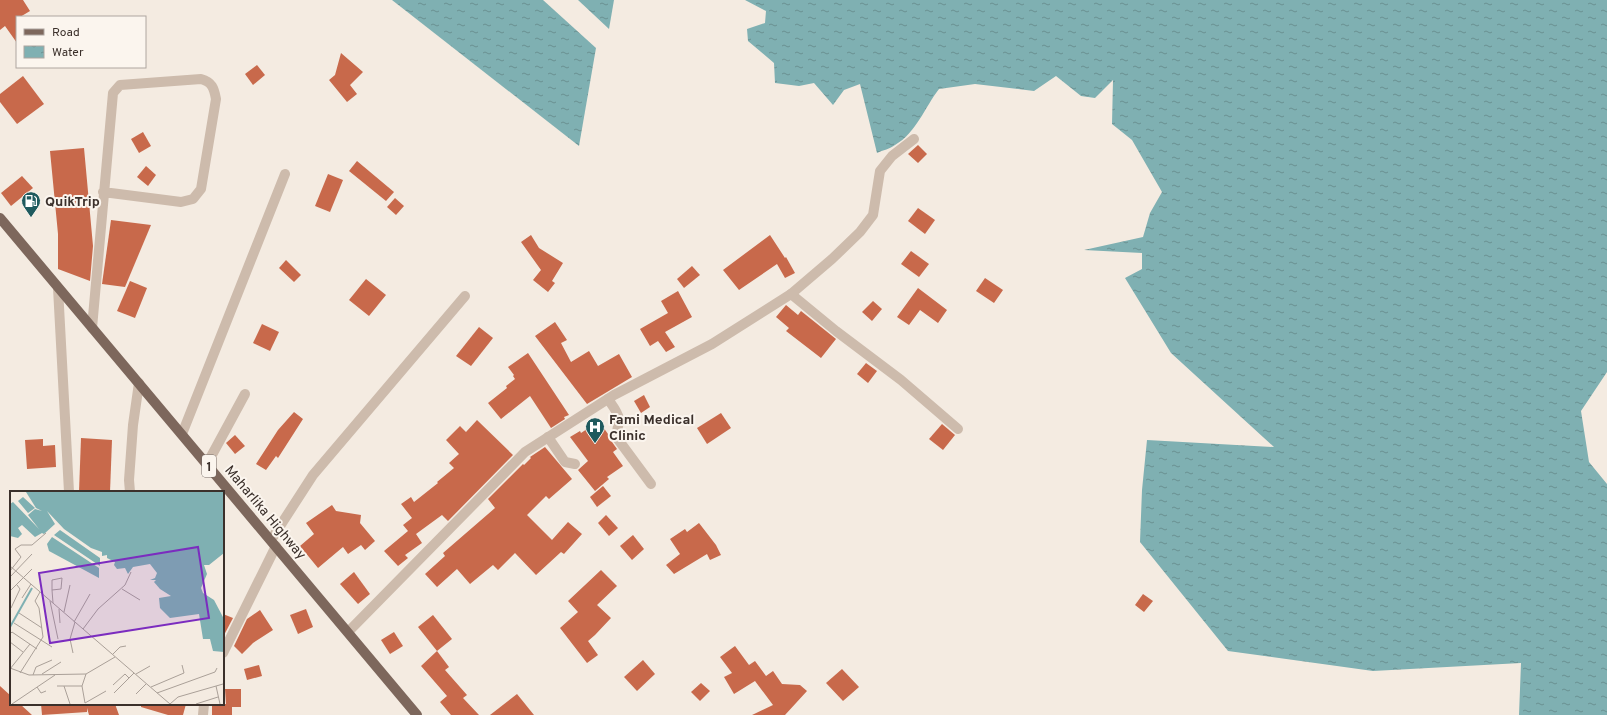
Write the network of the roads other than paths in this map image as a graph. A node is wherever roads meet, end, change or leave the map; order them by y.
1 (914, 139) dead end
2 (285, 174) dead end
3 (103, 192) junction
4 (0, 218) edge
5 (58, 288) junction
6 (791, 294) junction
7 (465, 296) dead end
8 (92, 328) junction
9 (138, 383) junction
10 (245, 394) dead end
11 (608, 399) junction
12 (958, 429) dead end
13 (182, 434) junction
14 (548, 437) junction
15 (207, 464) junction
16 (575, 464) dead end
17 (651, 484) dead end
18 (69, 491) edge
19 (130, 491) edge
20 (273, 543) junction
21 (348, 632) junction
22 (224, 651) edge
23 (416, 715) edge

1 - 6 street
2 - 13 street
3 - 3 street
3 - 8 street
4 - 5 main road, Maharlika Highway / 1
5 - 8 main road, Maharlika Highway / 1
5 - 18 street
6 - 11 street
6 - 12 street
7 - 20 street
8 - 9 main road, Maharlika Highway / 1
9 - 13 main road, Maharlika Highway / 1
9 - 19 street
10 - 15 street
11 - 14 street
11 - 17 street
13 - 15 main road, Maharlika Highway / 1
14 - 16 street
14 - 21 street
15 - 20 main road, Maharlika Highway / 1
20 - 21 main road, Maharlika Highway / 1
20 - 22 street
21 - 23 main road, Maharlika Highway / 1

